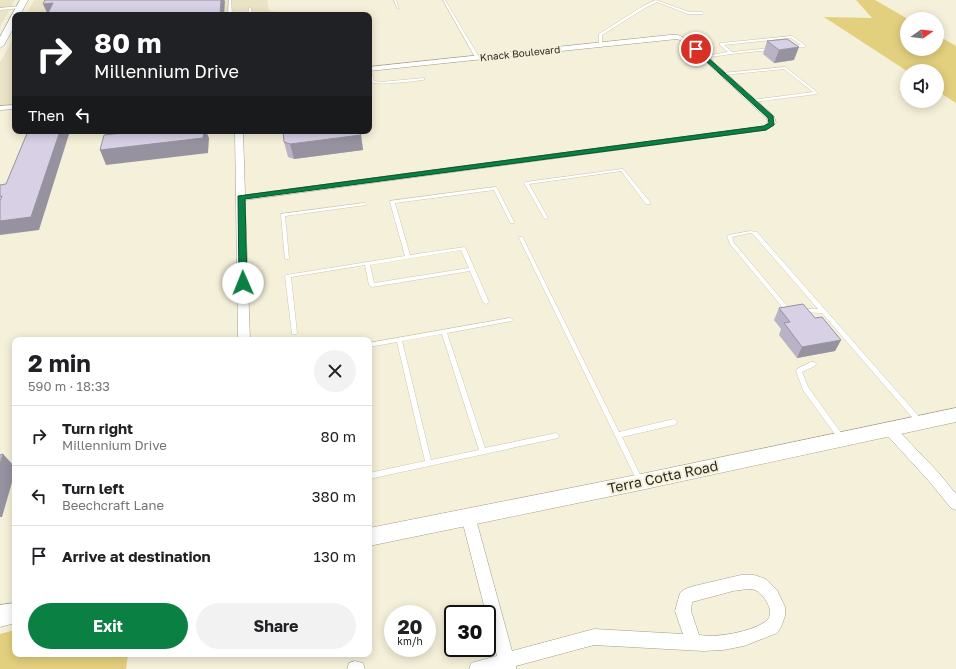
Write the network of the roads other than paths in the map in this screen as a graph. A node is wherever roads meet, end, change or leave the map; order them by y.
1 (230, 0) edge
2 (395, 0) edge
3 (444, 0) edge
4 (23, 3) edge
5 (250, 8) dead end
6 (398, 8) dead end
7 (0, 9) edge
8 (18, 12) edge
9 (230, 12) edge
10 (250, 12) edge
11 (703, 13) dead end
12 (12, 23) edge
13 (600, 44) junction
14 (0, 45) edge
15 (789, 47) edge
16 (775, 49) edge
17 (731, 53) junction
18 (704, 57) junction
19 (477, 58) junction
20 (372, 70) edge
21 (723, 74) junction
22 (372, 79) edge
23 (423, 79) dead end
24 (753, 101) junction
25 (12, 107) edge
26 (0, 108) edge
27 (239, 134) edge
28 (241, 198) junction
29 (648, 203) dead end
30 (364, 204) dead end
31 (546, 218) dead end
32 (512, 222) dead end
33 (521, 238) dead end
34 (408, 257) junction
35 (287, 258) dead end
36 (367, 264) junction
37 (472, 269) junction
38 (486, 302) dead end
39 (822, 311) junction
40 (510, 320) dead end
41 (444, 332) junction
42 (294, 333) dead end
43 (244, 337) edge
44 (399, 340) junction
45 (372, 344) edge
46 (813, 364) dead end
47 (956, 415) edge
48 (674, 422) dead end
49 (920, 422) junction
50 (889, 429) junction
51 (618, 435) junction
52 (556, 436) dead end
53 (843, 439) junction
54 (483, 452) junction
55 (430, 463) junction
56 (372, 475) edge
57 (641, 482) junction
58 (956, 504) edge
59 (468, 516) junction
60 (372, 536) edge
61 (12, 614) edge
62 (0, 616) edge
63 (694, 642) junction
64 (508, 665) edge
65 (477, 669) edge

1 - 9 lane
2 - 6 lane
3 - 19 lane
4 - 7 lane
4 - 8 street
5 - 10 lane
11 - 13 lane
12 - 14 street
13 - 18 street, Knack Boulevard
13 - 19 street, Knack Boulevard
15 - 17 lane
16 - 17 lane
17 - 18 lane
18 - 21 street
19 - 20 street, Knack Boulevard
21 - 24 street
21 - 24 lane
22 - 23 lane
24 - 28 street
25 - 26 street
27 - 28 street
28 - 43 street
29 - 31 lane
30 - 35 lane
32 - 34 lane
33 - 51 lane
34 - 36 lane
34 - 37 lane
36 - 37 lane
36 - 42 lane
37 - 38 lane
39 - 39 lane
39 - 49 lane
40 - 41 lane
41 - 44 lane
41 - 54 lane
44 - 45 lane
44 - 55 lane
46 - 53 lane
47 - 49 street, Terra Cotta Road
48 - 51 lane
49 - 50 street, Terra Cotta Road
50 - 53 street, Terra Cotta Road
50 - 58 street
51 - 57 lane
52 - 54 lane
53 - 57 street, Terra Cotta Road
54 - 55 lane
55 - 56 lane
57 - 59 street, Terra Cotta Road
59 - 60 street, Terra Cotta Road
59 - 64 street
61 - 62 street
63 - 63 street
63 - 64 street
64 - 65 street

